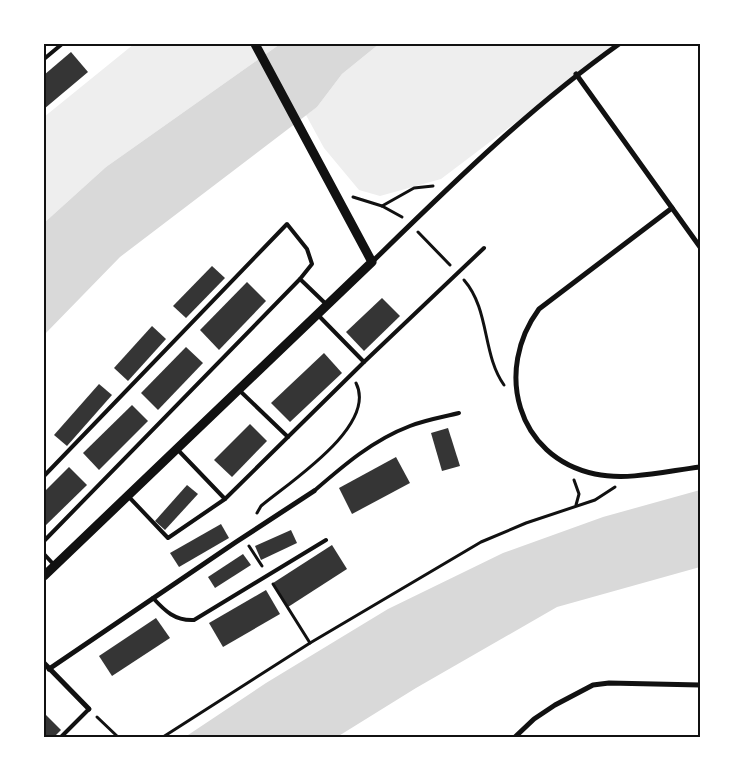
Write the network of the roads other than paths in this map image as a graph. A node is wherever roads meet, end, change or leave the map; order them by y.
1 (62, 44) edge
2 (255, 44) edge
3 (619, 44) edge
4 (44, 59) edge
5 (576, 74) junction
6 (672, 208) junction
7 (700, 247) edge
8 (484, 248) dead end
9 (372, 262) junction
10 (300, 279) junction
11 (327, 305) junction
12 (317, 315) junction
13 (364, 362) junction
14 (239, 390) junction
15 (459, 413) dead end
16 (288, 437) junction
17 (177, 449) junction
18 (700, 467) edge
19 (44, 476) edge
20 (314, 491) joint
21 (128, 496) junction
22 (225, 500) junction
23 (326, 540) dead end
24 (44, 541) edge
25 (44, 554) edge
26 (54, 566) junction
27 (44, 576) edge
28 (153, 598) junction
29 (44, 663) edge
30 (50, 668) junction
31 (700, 685) edge
32 (89, 709) joint
33 (61, 737) edge
34 (515, 737) edge

1 - 4 lane
2 - 9 street
3 - 5 street
5 - 6 street
5 - 9 street
6 - 7 street
6 - 18 street
8 - 13 lane
9 - 11 street
10 - 11 lane
10 - 19 lane
10 - 24 lane
11 - 12 street
12 - 13 lane
12 - 14 street
13 - 16 lane
14 - 16 lane
14 - 17 street
15 - 20 lane
16 - 22 lane
17 - 21 street
17 - 22 lane
20 - 28 street
21 - 22 lane
21 - 26 street
23 - 28 lane
25 - 26 lane
26 - 27 street
28 - 30 street
29 - 30 street
30 - 32 street
31 - 34 street
32 - 33 lane

